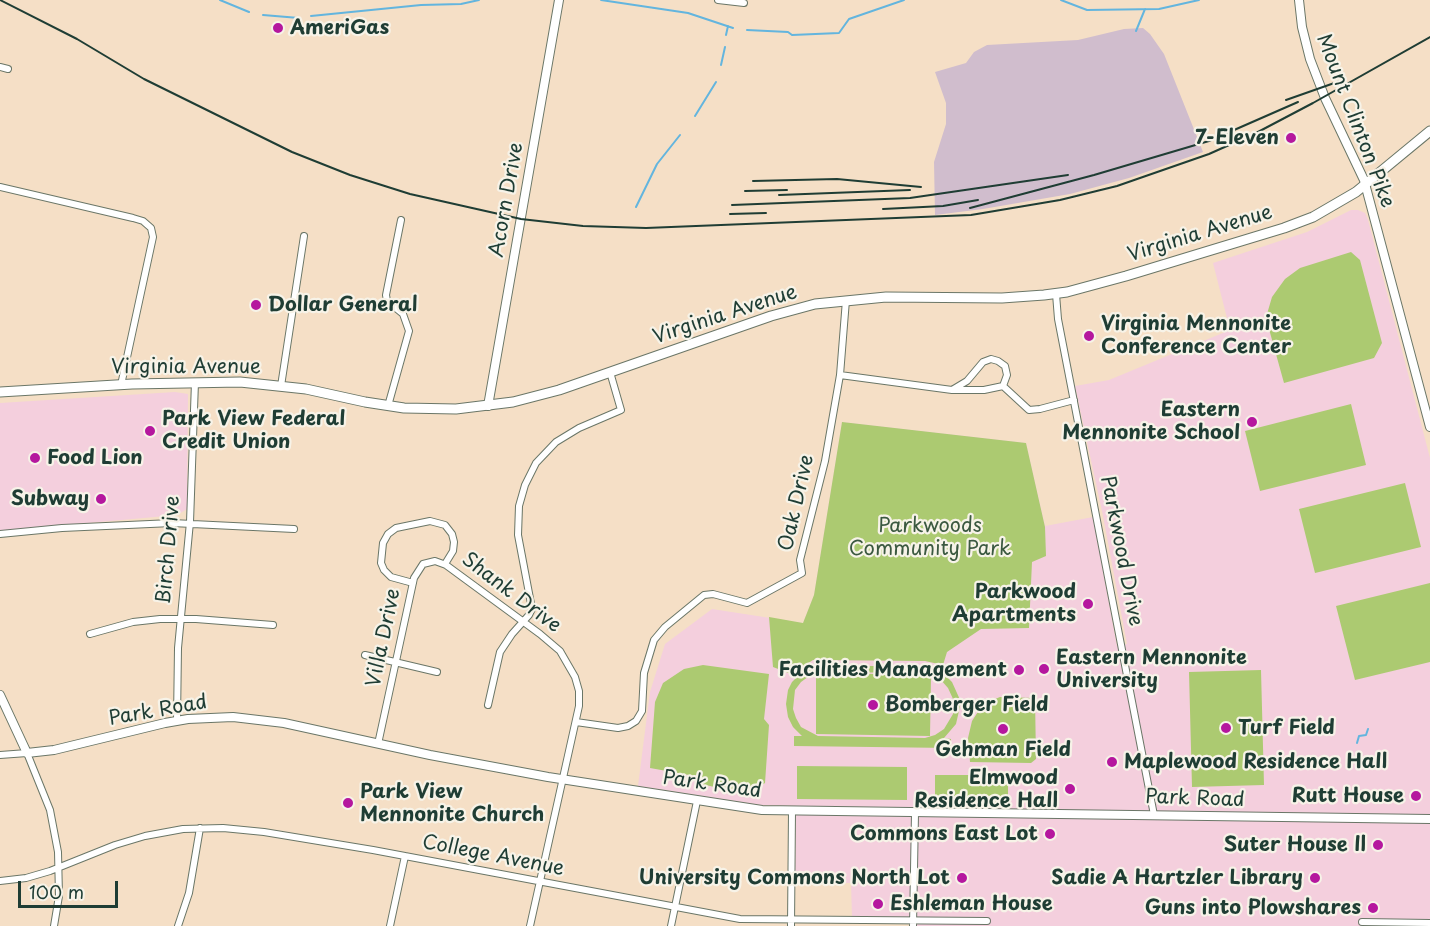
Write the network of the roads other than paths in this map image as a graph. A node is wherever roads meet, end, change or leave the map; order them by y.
1 (559, 0) edge
2 (718, 0) edge
3 (1299, 0) edge
4 (744, 3) dead end
5 (0, 67) edge
6 (8, 69) dead end
7 (1430, 131) edge
8 (1365, 185) junction
9 (0, 187) edge
10 (401, 220) dead end
11 (304, 236) dead end
12 (1056, 294) junction
13 (846, 300) junction
14 (610, 372) junction
15 (840, 375) junction
16 (195, 382) junction
17 (121, 385) junction
18 (281, 386) junction
19 (1003, 386) junction
20 (952, 390) junction
21 (0, 392) edge
22 (1074, 400) junction
23 (388, 406) junction
24 (488, 406) junction
25 (1430, 427) edge
26 (190, 523) junction
27 (294, 529) dead end
28 (0, 534) edge
29 (445, 564) junction
30 (412, 583) junction
31 (180, 619) junction
32 (524, 622) junction
33 (273, 625) dead end
34 (90, 634) dead end
35 (365, 655) dead end
36 (396, 662) junction
37 (437, 672) dead end
38 (0, 695) edge
39 (488, 705) dead end
40 (177, 720) junction
41 (576, 722) junction
42 (378, 744) junction
43 (27, 753) junction
44 (0, 754) edge
45 (562, 778) junction
46 (697, 801) junction
47 (792, 811) junction
48 (915, 813) junction
49 (1154, 815) junction
50 (1430, 819) edge
51 (200, 828) junction
52 (405, 856) junction
53 (58, 868) junction
54 (0, 881) edge
55 (539, 882) junction
56 (675, 907) junction
57 (987, 921) dead end
58 (1362, 922) dead end
59 (791, 923) edge
60 (1430, 923) edge
61 (913, 924) edge
62 (54, 926) edge
63 (178, 926) edge
64 (390, 926) edge
65 (530, 926) edge
66 (671, 926) edge

1 - 24 street, Acorn Drive
2 - 4 street
3 - 8 street, Mount Clinton Pike
5 - 6 street
7 - 8 main road, Virginia Avenue
8 - 12 main road, Virginia Avenue
8 - 25 street, Mount Clinton Pike
9 - 17 street
10 - 23 street
11 - 18 street
12 - 13 main road, Virginia Avenue
12 - 22 street, Parkwood Drive
13 - 14 main road, Virginia Avenue
13 - 15 street, Oak Drive
14 - 24 main road, Virginia Avenue
14 - 32 street
15 - 20 street
15 - 41 street, Oak Drive
16 - 17 main road, Virginia Avenue
16 - 18 main road, Virginia Avenue
16 - 26 street, Birch Drive
17 - 21 main road, Virginia Avenue
18 - 23 main road, Virginia Avenue
19 - 20 street
19 - 20 street
19 - 22 street
22 - 49 street, Parkwood Drive
23 - 24 main road, Virginia Avenue
26 - 27 street
26 - 28 street
26 - 31 street, Birch Drive
29 - 30 street, Villa Drive
29 - 30 street
29 - 32 street, Shank Drive
30 - 36 street, Villa Drive
31 - 33 street
31 - 34 street
31 - 40 street, Birch Drive
32 - 39 street
32 - 41 street, Shank Drive
35 - 36 street
36 - 37 street
36 - 42 street, Villa Drive
38 - 43 street
40 - 42 street, Park Road
40 - 43 street, Park Road
41 - 45 street, Shank Drive
42 - 45 street, Park Road
43 - 44 street, Park Road
43 - 53 street
45 - 46 street, Park Road
45 - 55 street, Shank Drive
46 - 47 street, Park Road
46 - 56 street
47 - 48 street, Park Road
47 - 59 street
48 - 49 street, Park Road
48 - 61 street
49 - 50 street, Park Road
51 - 52 street, College Avenue
51 - 53 street, College Avenue
51 - 63 street
52 - 55 street, College Avenue
52 - 64 street
53 - 54 street, College Avenue
53 - 62 street
55 - 56 street, College Avenue
55 - 65 street, Shank Drive
56 - 59 street, College Avenue
56 - 66 street
57 - 61 street, College Avenue
58 - 60 street
59 - 61 street, College Avenue

